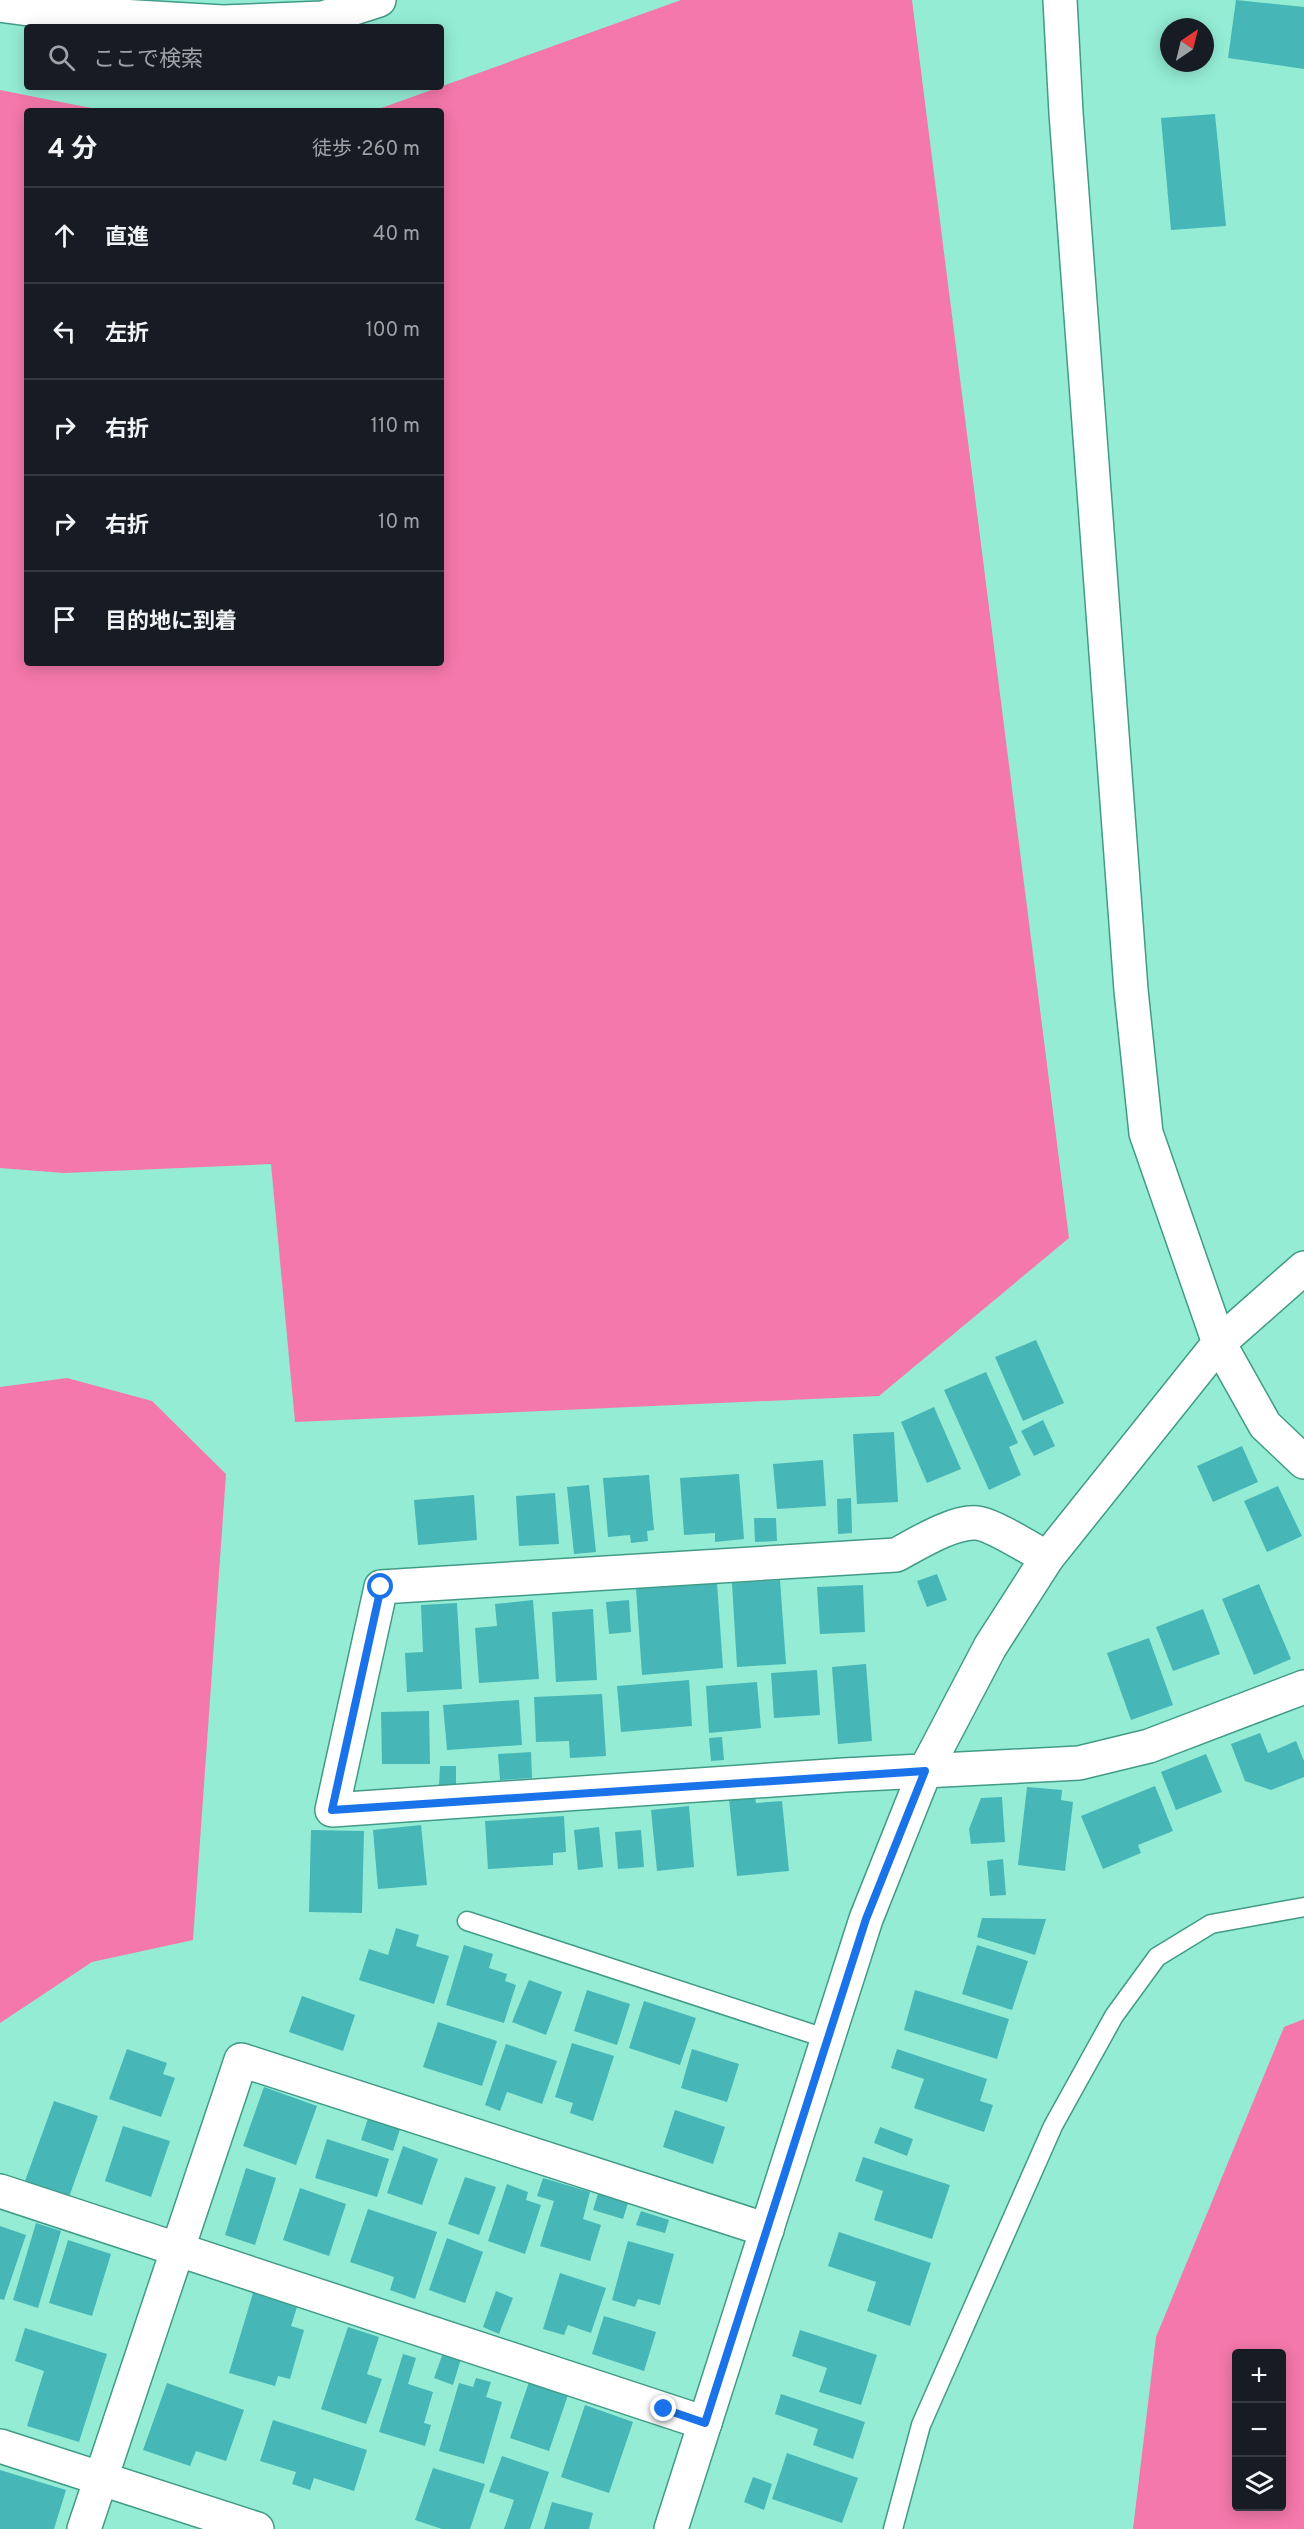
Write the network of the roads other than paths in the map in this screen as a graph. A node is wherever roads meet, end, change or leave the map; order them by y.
1 (379, 0) edge
2 (1060, 0) edge
3 (0, 5) edge
4 (1304, 1268) edge
5 (1219, 1343) junction
6 (1304, 1462) edge
7 (1047, 1558) junction
8 (1304, 1687) edge
9 (925, 1771) junction
10 (1304, 1907) edge
11 (467, 1921) dead end
12 (828, 2039) junction
13 (0, 2191) edge
14 (767, 2230) junction
15 (177, 2251) junction
16 (705, 2423) junction
17 (0, 2446) edge
18 (99, 2479) junction
19 (84, 2529) edge
20 (257, 2529) edge
21 (671, 2529) edge
22 (893, 2529) edge

1 - 3 street
2 - 5 street
4 - 5 street
5 - 6 street
5 - 7 street
7 - 9 street
7 - 9 street
8 - 9 street
9 - 12 street
10 - 22 lane
11 - 12 lane
12 - 14 street
13 - 15 street
14 - 15 street
14 - 16 street
15 - 16 street
15 - 18 street
16 - 21 street
17 - 18 street
18 - 19 street
18 - 20 street

